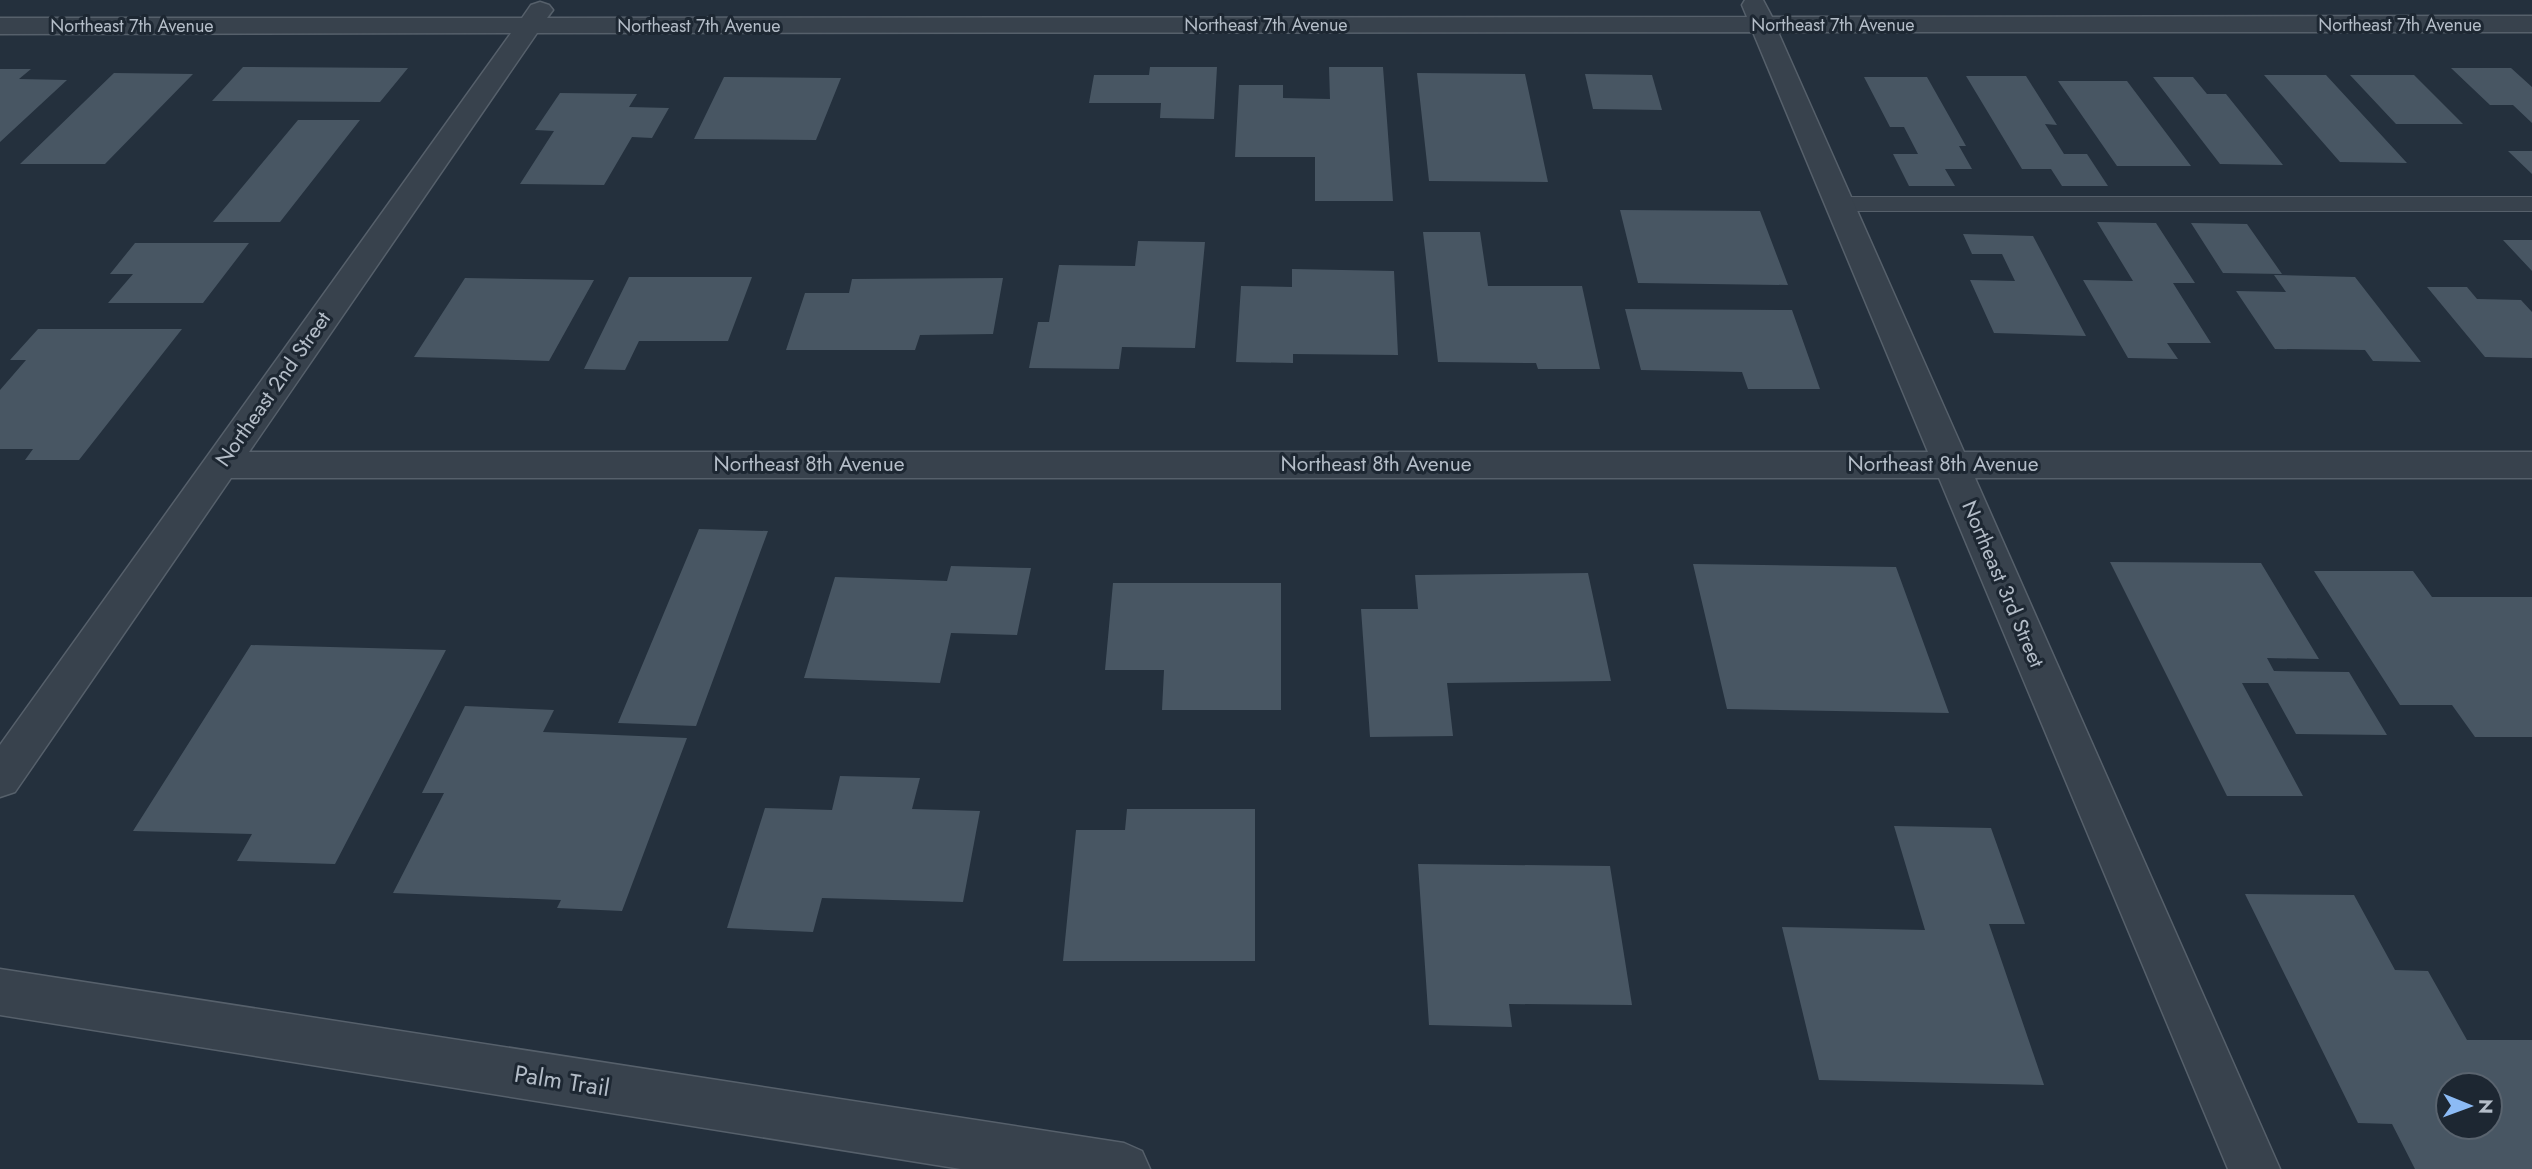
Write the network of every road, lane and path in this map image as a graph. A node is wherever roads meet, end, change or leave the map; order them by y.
1 (1757, 12) edge
2 (538, 13) edge
3 (2532, 24) edge
4 (0, 26) edge
5 (1840, 204) junction
6 (2532, 204) edge
7 (220, 464) junction
8 (1951, 464) junction
9 (2532, 465) edge
10 (0, 779) edge
11 (0, 992) edge
12 (1124, 1169) edge
13 (2253, 1169) edge

1 - 2 street, Northeast 7th Avenue
1 - 3 street, Northeast 7th Avenue
1 - 5 street, Northeast 3rd Street
2 - 4 street, Northeast 7th Avenue
2 - 7 street, Northeast 2nd Street
5 - 6 lane
5 - 8 street, Northeast 3rd Street
7 - 8 street, Northeast 8th Avenue
7 - 10 street, Northeast 2nd Street
8 - 9 street, Northeast 8th Avenue
8 - 13 street, Northeast 3rd Street
11 - 12 street, Palm Trail

